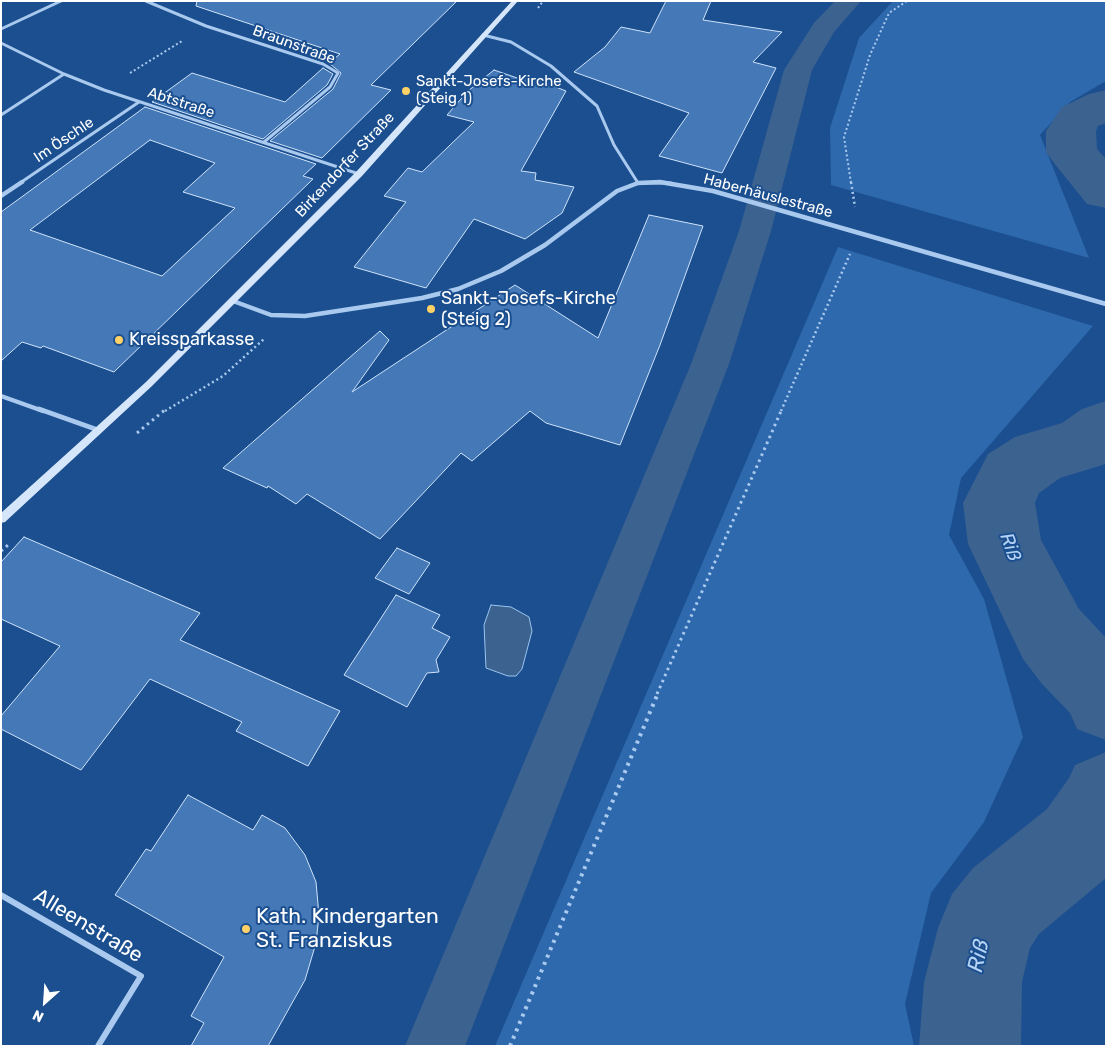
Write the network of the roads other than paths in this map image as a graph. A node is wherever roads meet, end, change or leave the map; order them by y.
1 (61, 1) edge
2 (146, 1) edge
3 (515, 1) edge
4 (1, 29) edge
5 (483, 35) junction
6 (1, 43) edge
7 (64, 74) junction
8 (139, 102) junction
9 (1, 115) edge
10 (264, 142) junction
11 (359, 174) junction
12 (638, 183) junction
13 (1, 196) edge
14 (233, 301) junction
15 (1106, 304) edge
16 (1, 396) edge
17 (98, 430) junction
18 (1, 519) edge
19 (1, 895) edge
20 (98, 1046) edge

1 - 4 street
2 - 10 street, Braunstraße
3 - 5 street, Birkendorfer Straße
5 - 11 street, Birkendorfer Straße
5 - 12 street
6 - 7 street, Abtstraße
7 - 8 street, Abtstraße
7 - 9 street
8 - 10 street, Abtstraße
8 - 13 street, Im Öschle
10 - 11 street, Abtstraße
11 - 14 street, Birkendorfer Straße
12 - 14 street
12 - 15 street, Haberhäuslestraße
14 - 17 street, Birkendorfer Straße
16 - 17 street
17 - 18 street, Birkendorfer Straße
19 - 20 street, Alleenstraße

